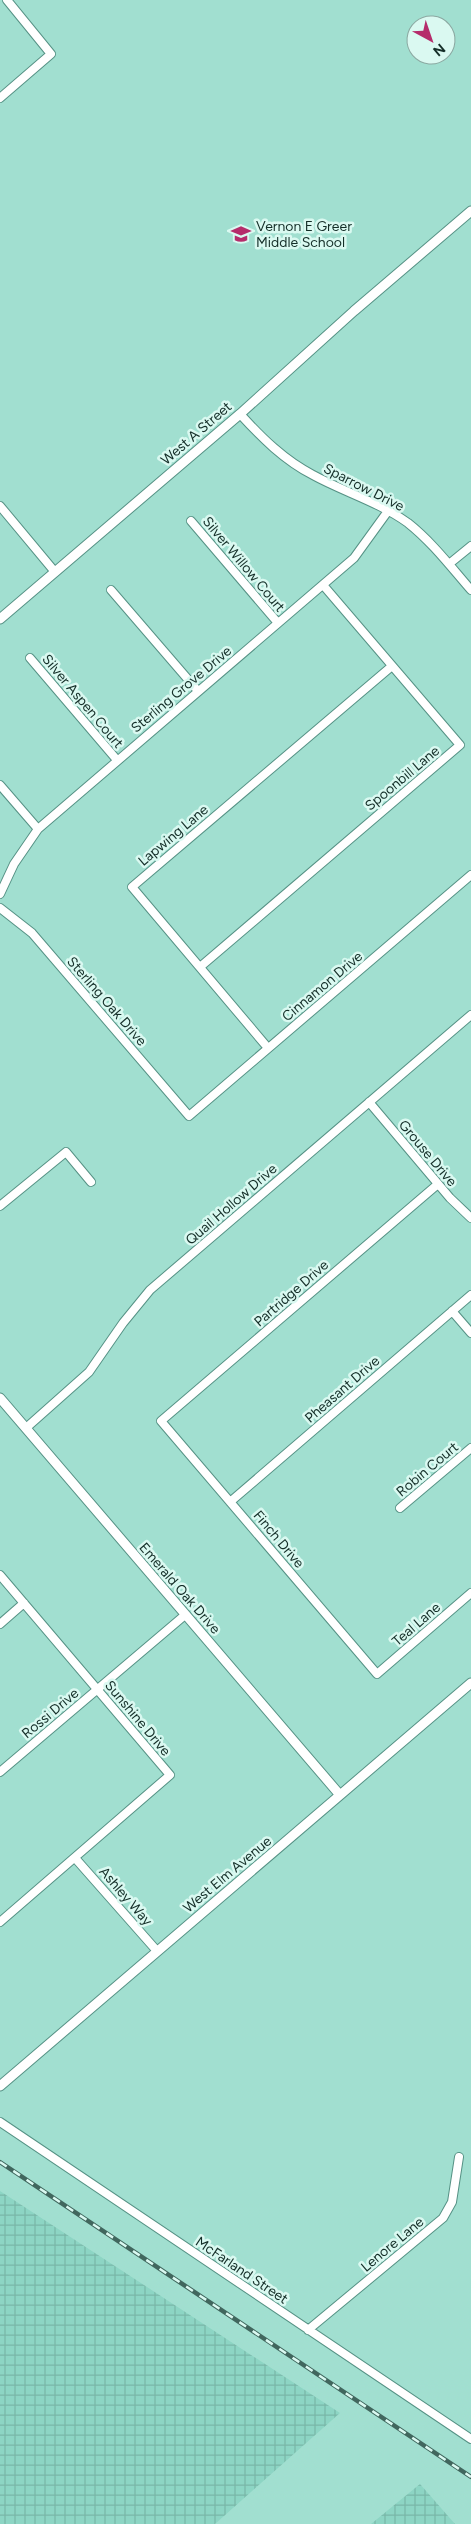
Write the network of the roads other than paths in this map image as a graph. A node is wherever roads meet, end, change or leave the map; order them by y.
1 (8, 0) edge
2 (0, 98) edge
3 (471, 211) edge
4 (240, 414) junction
5 (0, 506) edge
6 (388, 511) junction
7 (191, 521) dead end
8 (471, 546) edge
9 (450, 564) junction
10 (55, 572) junction
11 (323, 584) junction
12 (111, 590) dead end
13 (471, 590) edge
14 (0, 619) edge
15 (278, 623) junction
16 (30, 658) dead end
17 (392, 666) junction
18 (198, 691) junction
19 (117, 760) junction
20 (0, 785) edge
21 (38, 829) junction
22 (471, 875) edge
23 (0, 894) edge
24 (0, 908) edge
25 (200, 967) junction
26 (471, 1015) edge
27 (268, 1048) junction
28 (369, 1102) junction
29 (189, 1116) joint
30 (91, 1182) dead end
31 (438, 1184) junction
32 (0, 1206) edge
33 (471, 1218) edge
34 (471, 1295) edge
35 (452, 1311) junction
36 (471, 1334) edge
37 (0, 1398) edge
38 (161, 1421) joint
39 (26, 1428) junction
40 (471, 1448) edge
41 (230, 1502) junction
42 (400, 1508) dead end
43 (0, 1575) edge
44 (471, 1593) edge
45 (24, 1603) junction
46 (185, 1615) junction
47 (0, 1624) edge
48 (377, 1674) joint
49 (471, 1683) edge
50 (97, 1689) junction
51 (0, 1772) edge
52 (340, 1796) junction
53 (75, 1858) junction
54 (0, 1922) edge
55 (157, 1951) junction
56 (0, 2086) edge
57 (0, 2122) edge
58 (459, 2157) dead end
59 (308, 2330) junction
60 (471, 2438) edge

1 - 2 street
3 - 4 street, West A Street
4 - 6 street, Sparrow Drive
4 - 10 street, West A Street
5 - 10 street
6 - 9 street, Sparrow Drive
6 - 11 street, Sterling Grove Drive
7 - 15 street, Silver Willow Court
8 - 9 street
9 - 13 street, Sparrow Drive
10 - 14 street, West A Street
11 - 15 street, Sterling Grove Drive
11 - 17 street, Spoonbill Lane
12 - 18 street
15 - 18 street, Sterling Grove Drive
16 - 19 street, Silver Aspen Court
17 - 25 street, Spoonbill Lane
17 - 25 street, Lapwing Lane
18 - 19 street, Sterling Grove Drive
19 - 21 street, Sterling Grove Drive
20 - 21 street
21 - 23 street, Sterling Grove Drive
22 - 27 street, Cinnamon Drive
24 - 29 street, Sterling Oak Drive
25 - 27 street, Lapwing Lane
26 - 28 street, Quail Hollow Drive
27 - 29 street, Cinnamon Drive
28 - 31 street, Grouse Drive
28 - 39 street, Quail Hollow Drive
30 - 32 street
31 - 33 street, Grouse Drive
31 - 38 street, Partridge Drive
34 - 35 street, Pheasant Drive
35 - 36 street
35 - 41 street, Pheasant Drive
37 - 39 street, Emerald Oak Drive
38 - 41 street, Finch Drive
39 - 46 street, Emerald Oak Drive
40 - 42 street, Robin Court
41 - 48 street, Finch Drive
43 - 45 street, Sunshine Drive
44 - 48 street, Teal Lane
45 - 47 street
45 - 50 street, Sunshine Drive
46 - 50 street, Rossi Drive
46 - 52 street, Emerald Oak Drive
49 - 52 street, West Elm Avenue
50 - 51 street, Rossi Drive
50 - 53 street, Sunshine Drive
52 - 55 street, West Elm Avenue
53 - 54 street, Sunshine Drive
53 - 55 street, Ashley Way
55 - 56 street, West Elm Avenue
57 - 59 street, McFarland Street
58 - 59 street, Lenore Lane
59 - 60 street, McFarland Street

